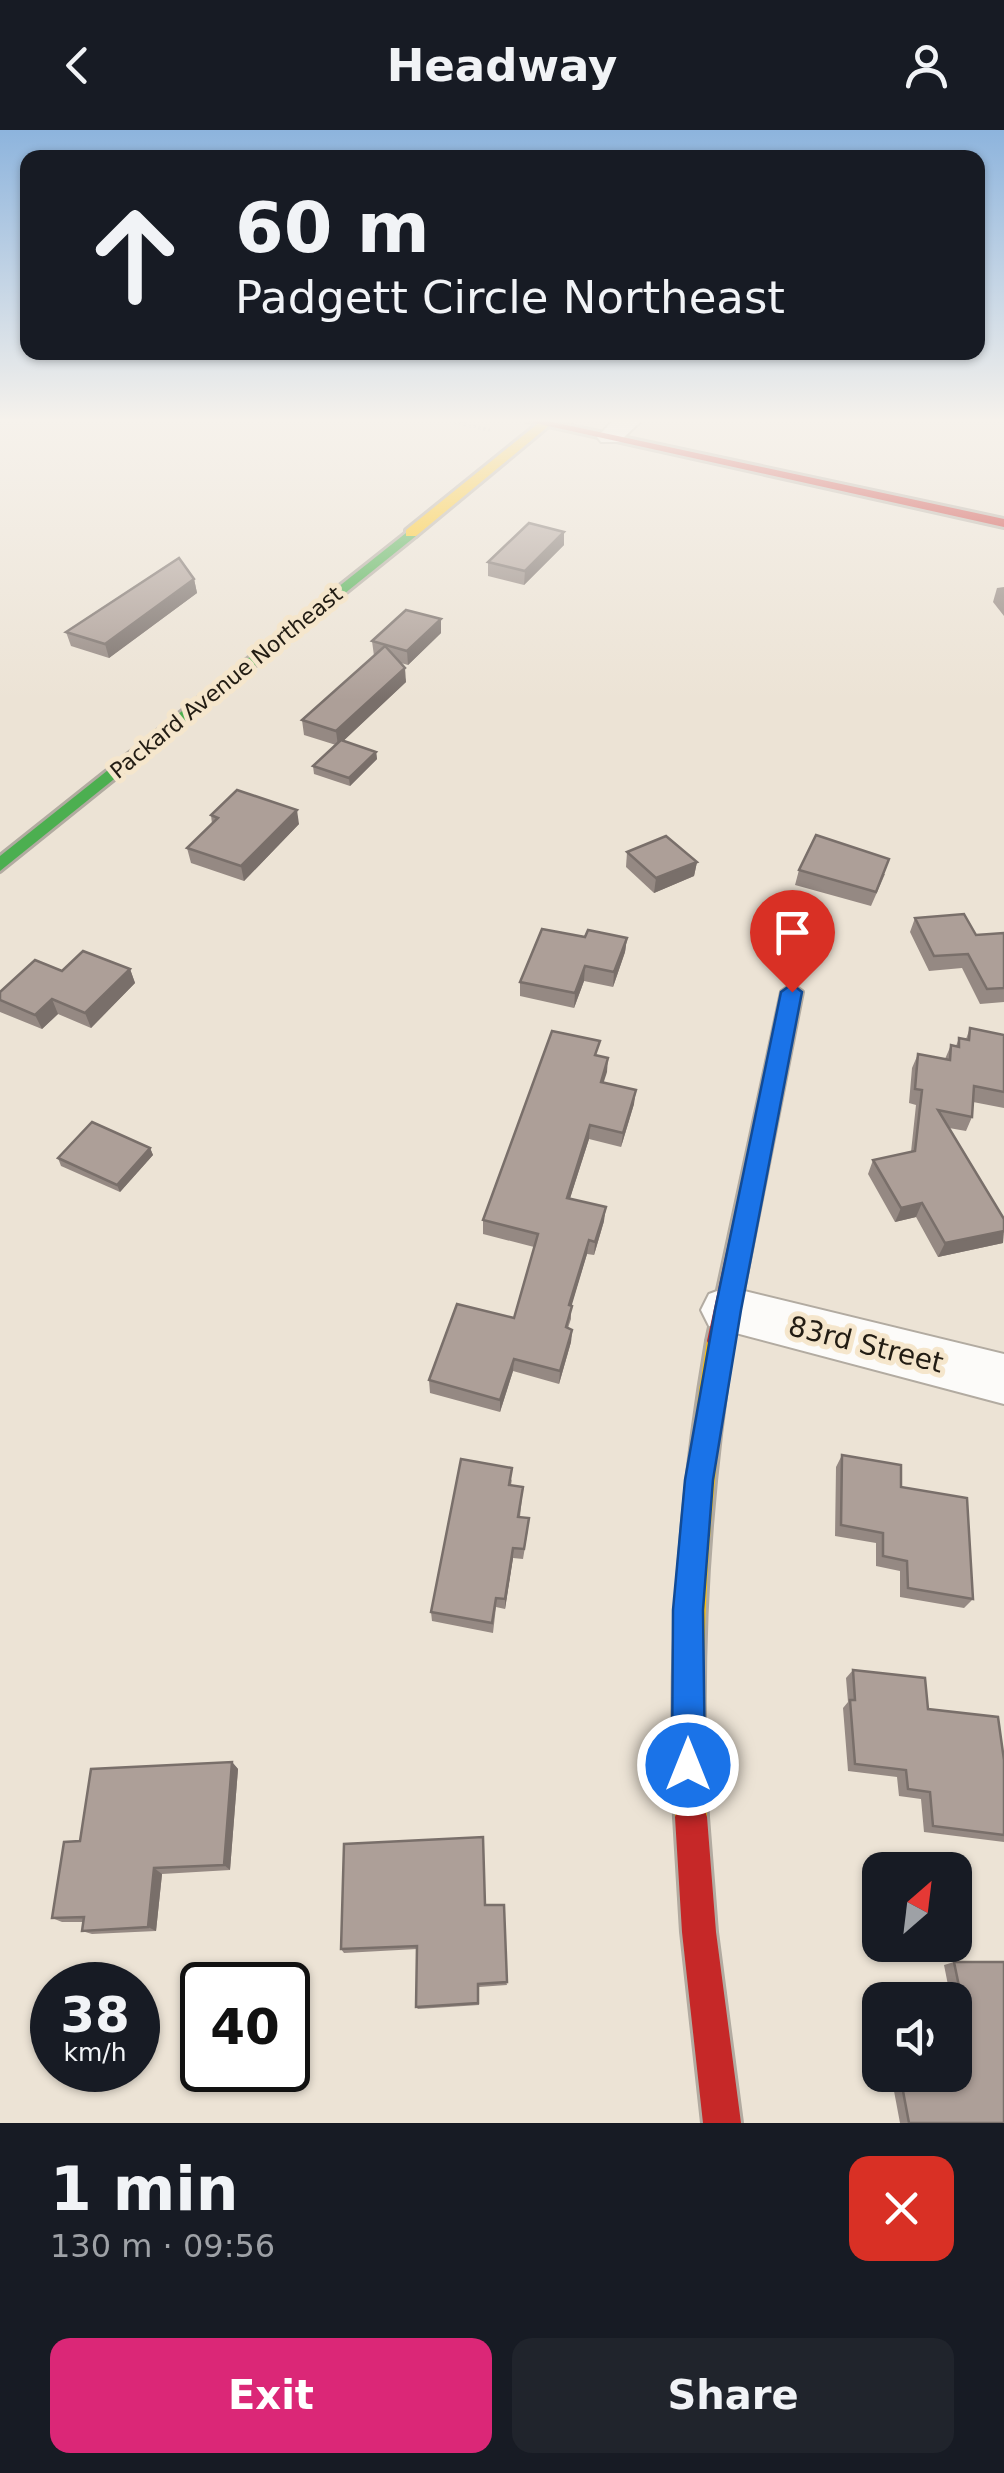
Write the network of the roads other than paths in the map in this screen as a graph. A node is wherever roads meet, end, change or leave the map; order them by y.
1 (427, 514) edge
2 (967, 514) edge
3 (1004, 523) edge
4 (0, 864) edge
5 (792, 992) dead end
6 (728, 1310) junction
7 (1004, 1379) edge
8 (722, 2123) edge

1 - 4 street, Packard Avenue Northeast
2 - 3 street
5 - 6 street
6 - 7 street, 83rd Street
6 - 8 street

